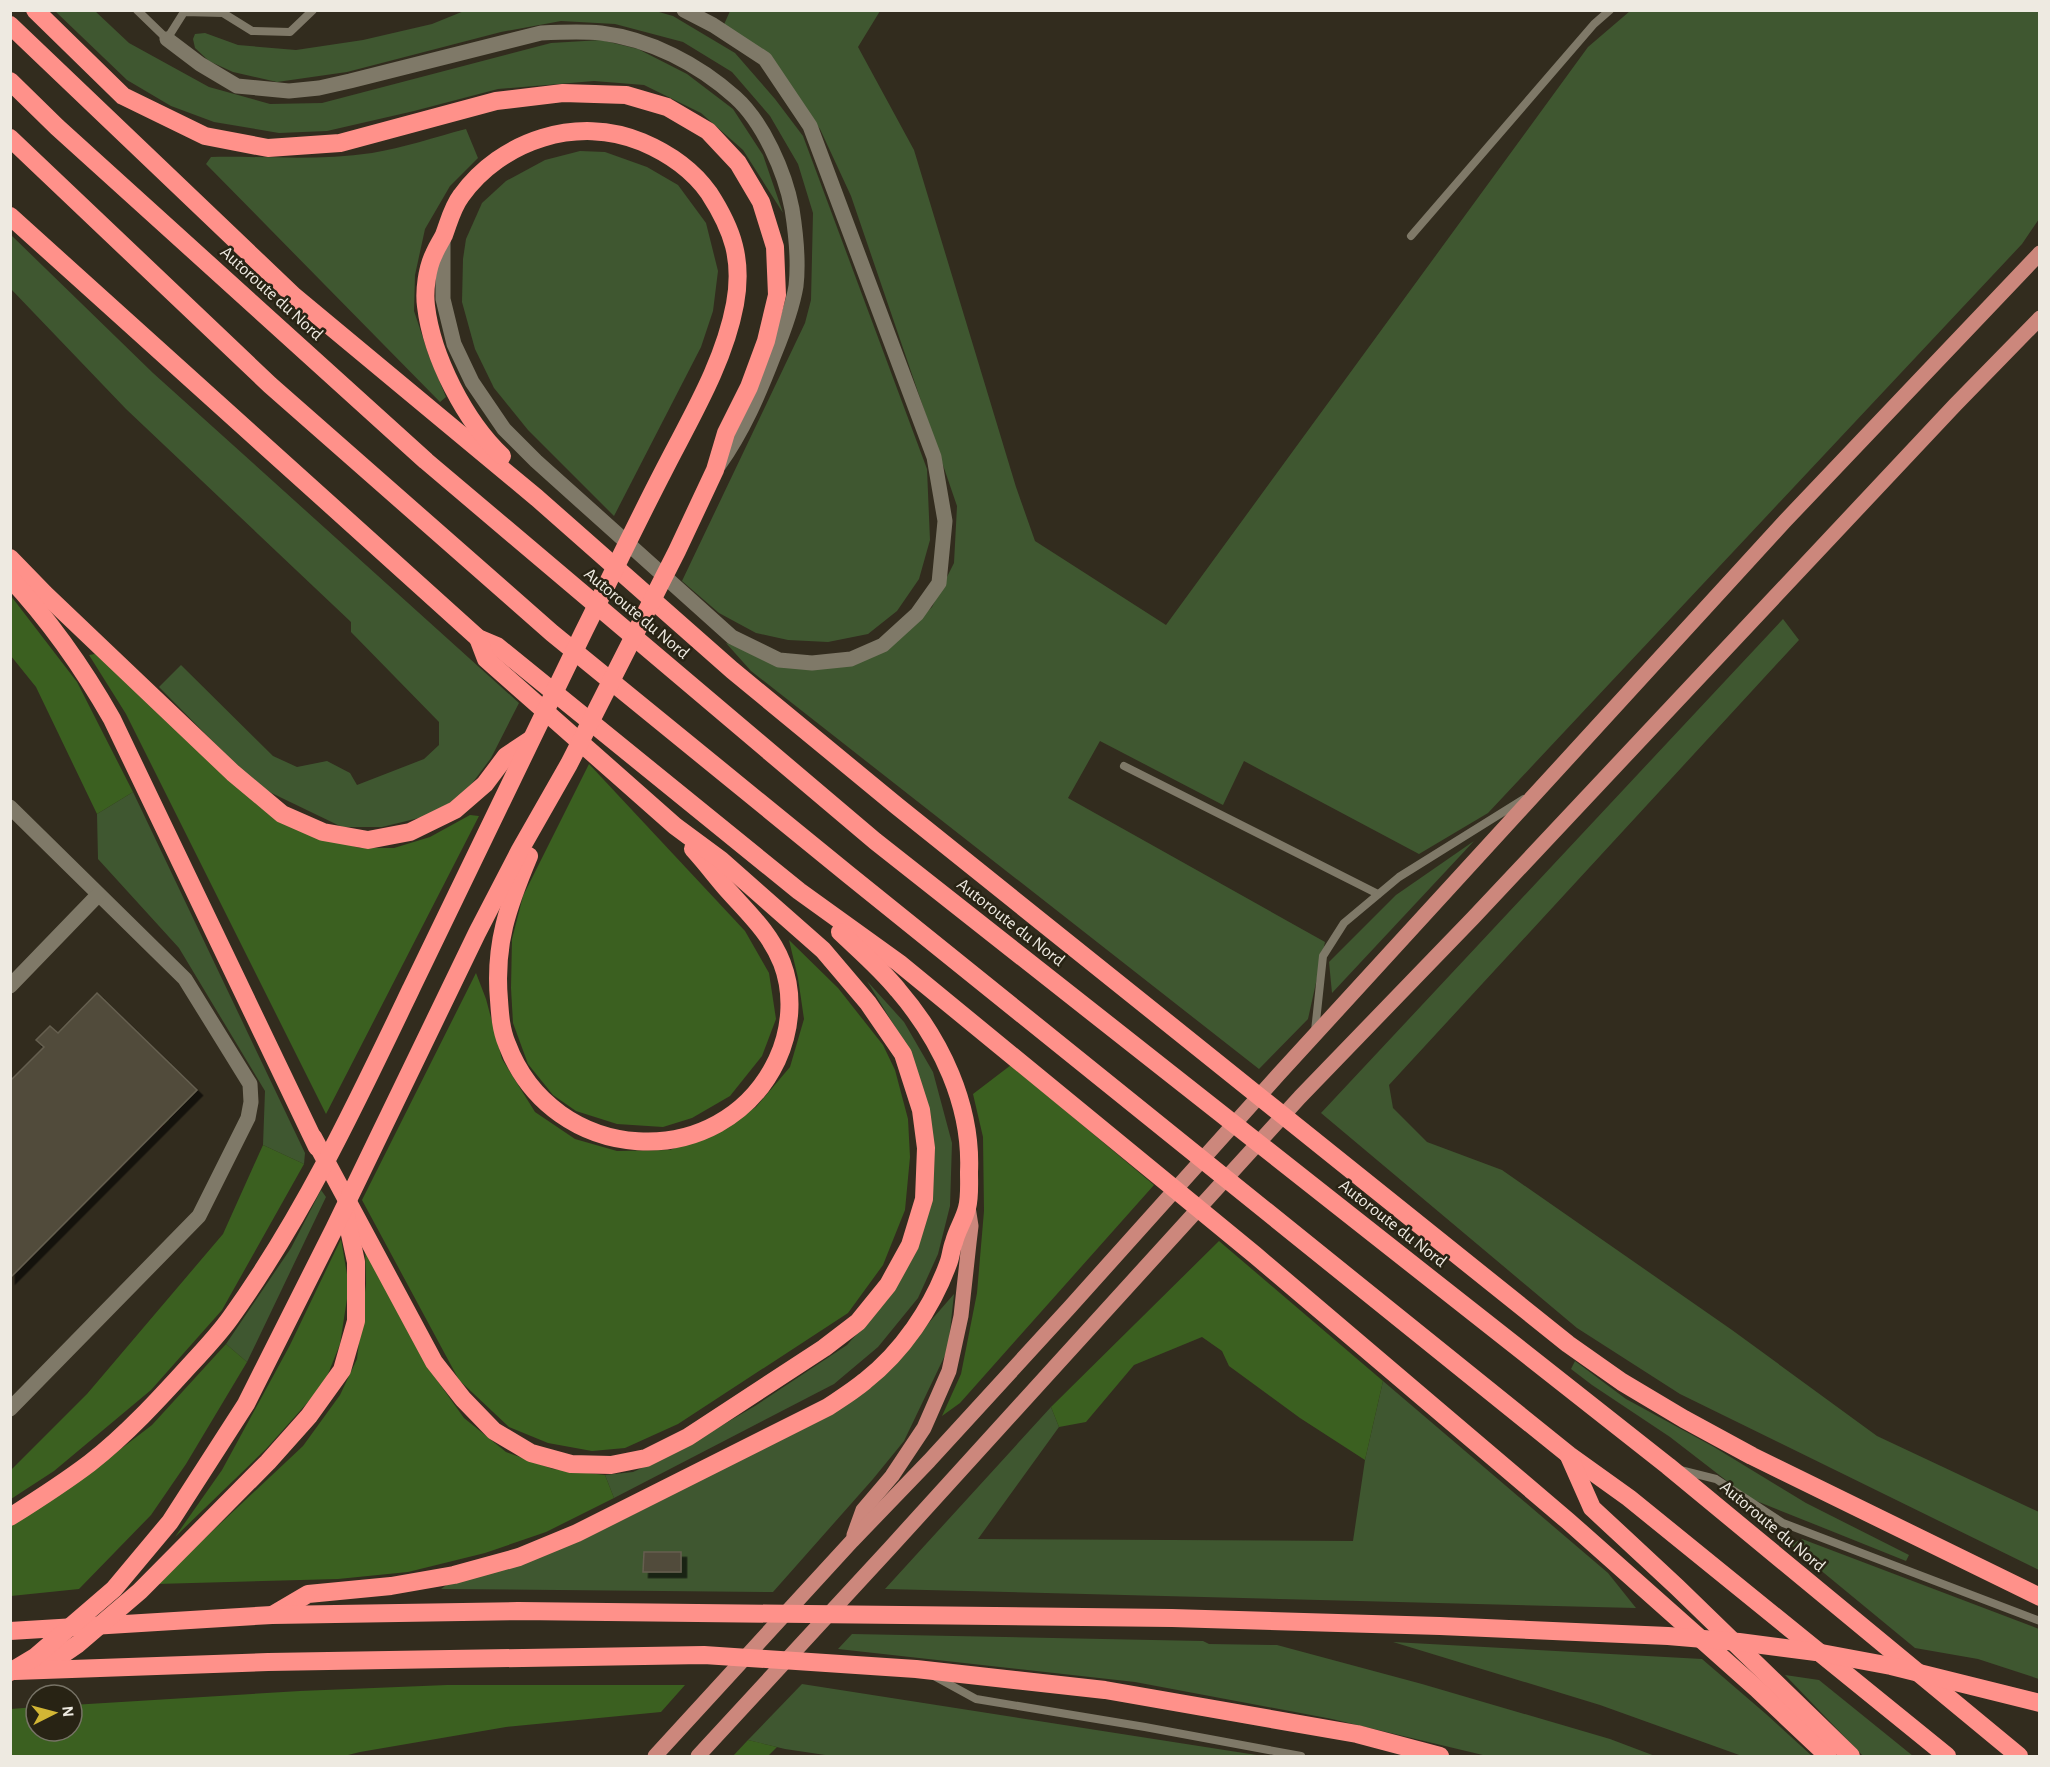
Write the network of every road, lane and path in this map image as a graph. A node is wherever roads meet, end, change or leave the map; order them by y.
1 (35, 10) edge
2 (137, 10) edge
3 (313, 10) edge
4 (684, 10) edge
5 (1610, 10) edge
6 (10, 25) edge
7 (167, 39) junction
8 (10, 81) edge
9 (10, 138) edge
10 (10, 216) edge
11 (443, 236) junction
12 (1411, 236) dead end
13 (2040, 240) edge
14 (2040, 253) edge
15 (1997, 298) junction
16 (2040, 318) edge
17 (716, 470) junction
18 (537, 498) junction
19 (10, 558) edge
20 (10, 578) edge
21 (478, 638) junction
22 (531, 739) junction
23 (1124, 766) dead end
24 (566, 769) junction
25 (1538, 791) junction
26 (10, 807) edge
27 (675, 826) junction
28 (799, 891) junction
29 (1378, 894) junction
30 (98, 895) junction
31 (10, 986) edge
32 (1314, 1035) junction
33 (313, 1137) junction
34 (968, 1207) junction
35 (10, 1409) edge
36 (1569, 1455) junction
37 (1668, 1466) junction
38 (10, 1517) edge
39 (852, 1541) junction
40 (2040, 1597) edge
41 (272, 1615) junction
42 (2040, 1621) edge
43 (10, 1631) edge
44 (922, 1670) junction
45 (10, 1672) edge
46 (10, 1682) edge
47 (2040, 1703) edge
48 (655, 1756) edge
49 (698, 1756) edge
50 (1301, 1756) edge
51 (1440, 1756) edge
52 (1828, 1756) edge
53 (1851, 1756) edge
54 (1947, 1756) edge
55 (2019, 1756) edge

1 - 17 highway
2 - 7 lane
3 - 7 lane
4 - 11 street
5 - 12 lane
6 - 18 highway
7 - 17 street
8 - 37 highway, Autoroute du Nord
9 - 36 highway
10 - 21 highway
11 - 18 highway
11 - 22 highway
13 - 15 main road
14 - 15 main road
15 - 25 main road
16 - 49 main road
17 - 24 highway
18 - 40 highway
19 - 22 highway
20 - 33 highway
21 - 27 highway
21 - 28 highway
22 - 38 highway
23 - 29 lane
24 - 27 highway
24 - 45 highway
25 - 29 lane
25 - 32 main road
26 - 30 street
27 - 33 highway
28 - 34 highway
28 - 52 highway
29 - 32 lane
30 - 31 street
30 - 35 street
32 - 39 main road
33 - 46 highway
34 - 39 main road
34 - 41 highway
36 - 53 highway
36 - 54 highway
37 - 42 lane
37 - 55 highway, Autoroute du Nord
39 - 48 main road
41 - 43 highway
41 - 47 highway
44 - 45 highway
44 - 50 lane
44 - 51 highway

